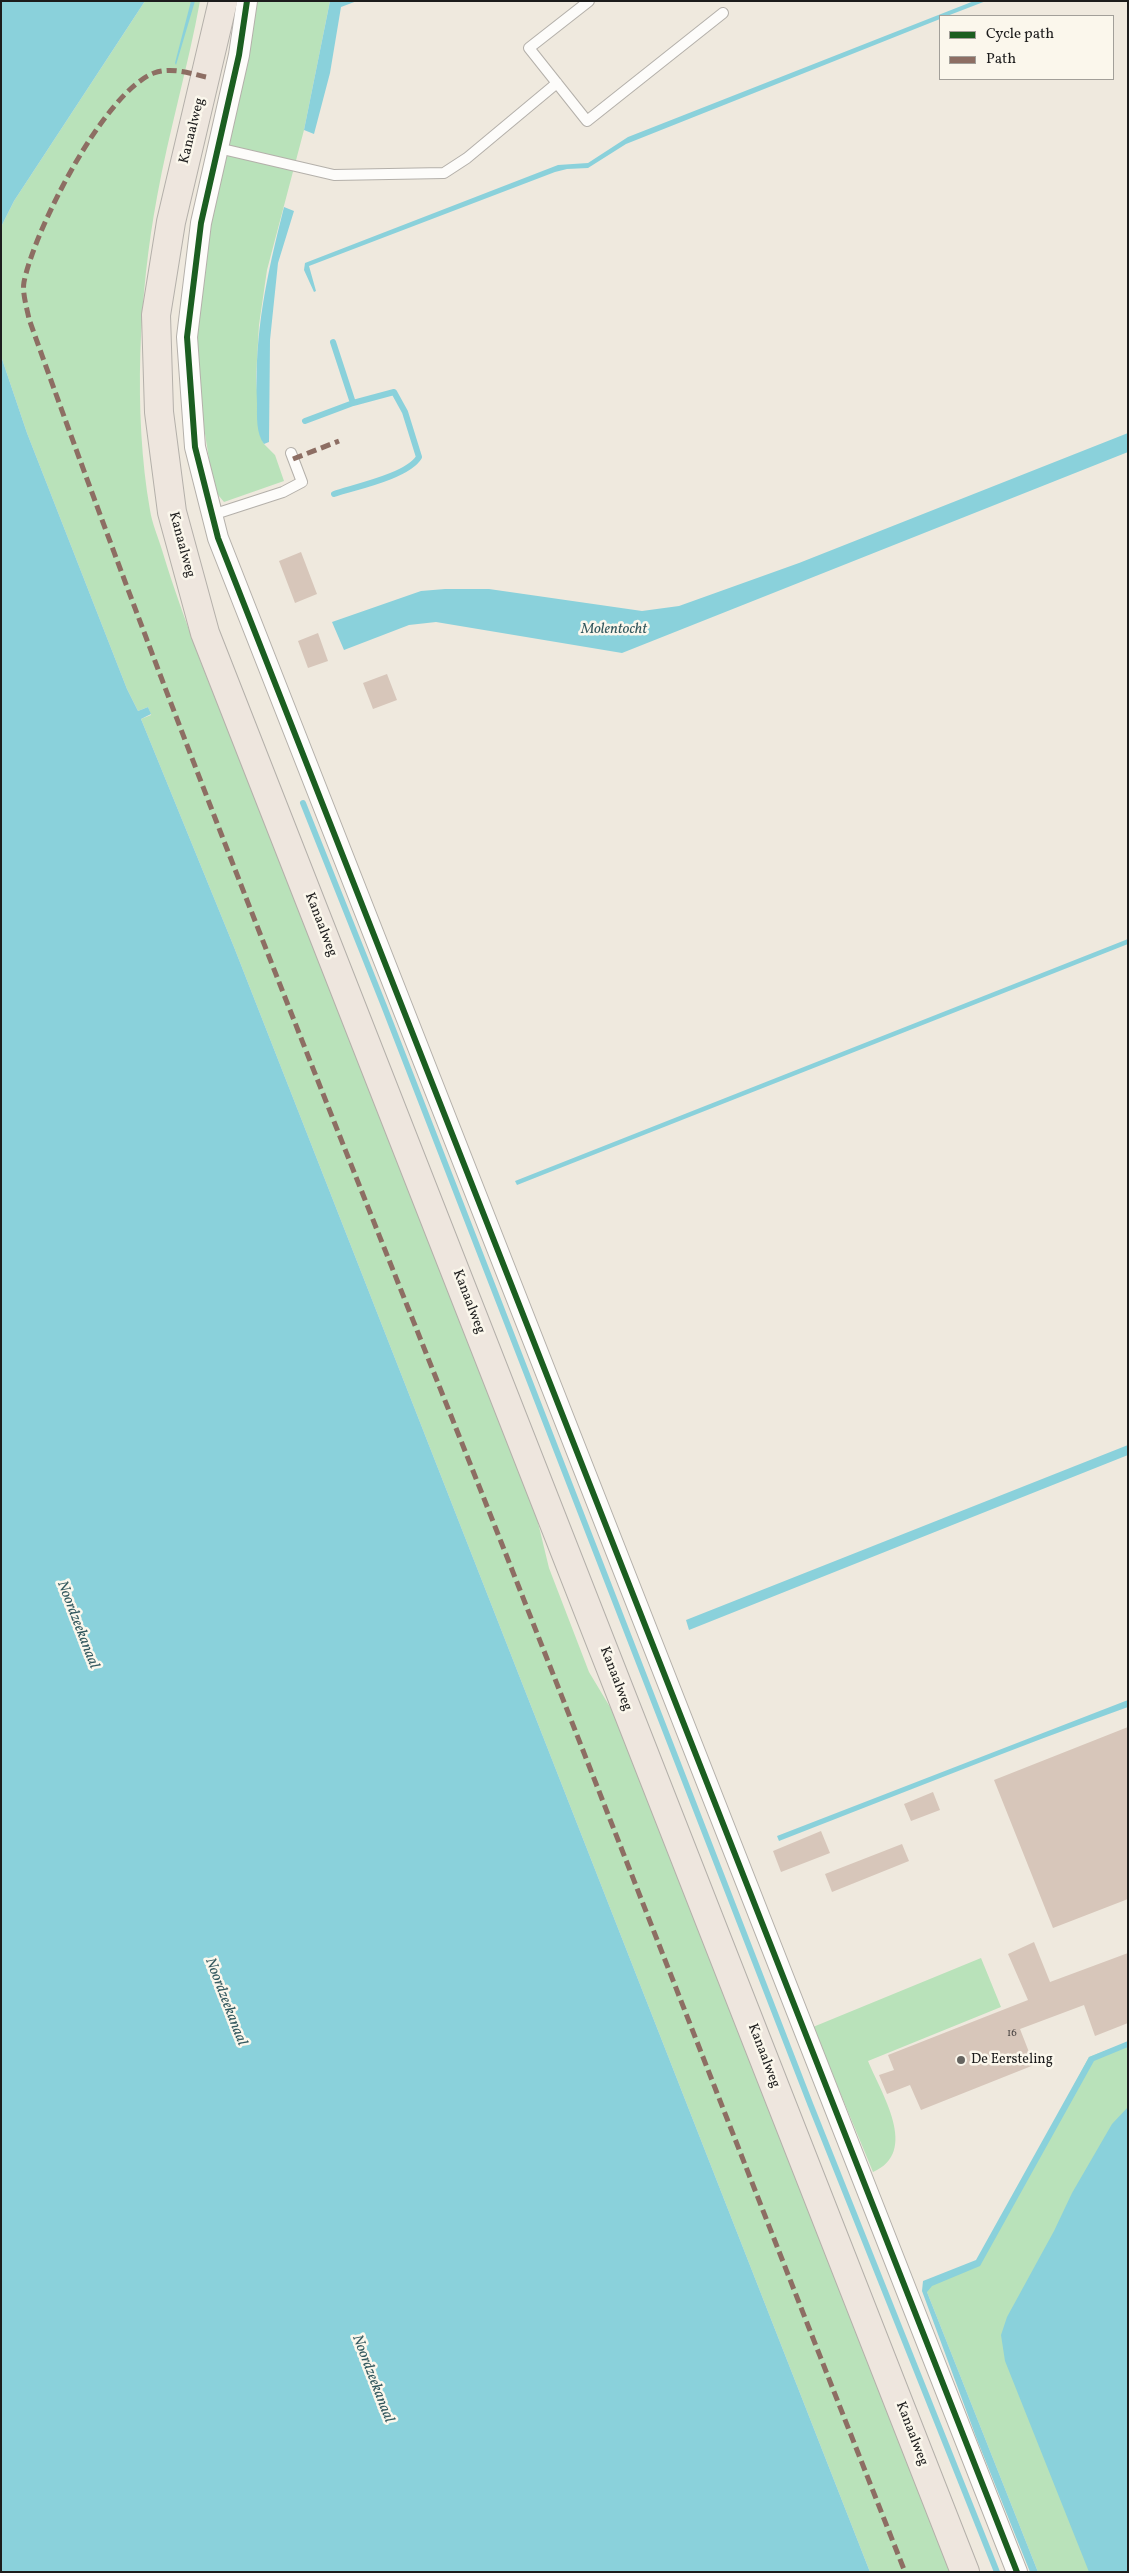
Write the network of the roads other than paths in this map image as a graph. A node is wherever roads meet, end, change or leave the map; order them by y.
1 (223, 1) edge
2 (247, 1) edge
3 (589, 1) edge
4 (723, 13) dead end
5 (557, 83) junction
6 (218, 148) junction
7 (291, 453) dead end
8 (212, 515) junction
9 (965, 2572) edge
10 (1017, 2572) edge

1 - 9 main road, Kanaalweg
2 - 6 street
3 - 5 lane
4 - 5 lane
5 - 6 lane
6 - 8 street
7 - 8 lane
8 - 10 street

